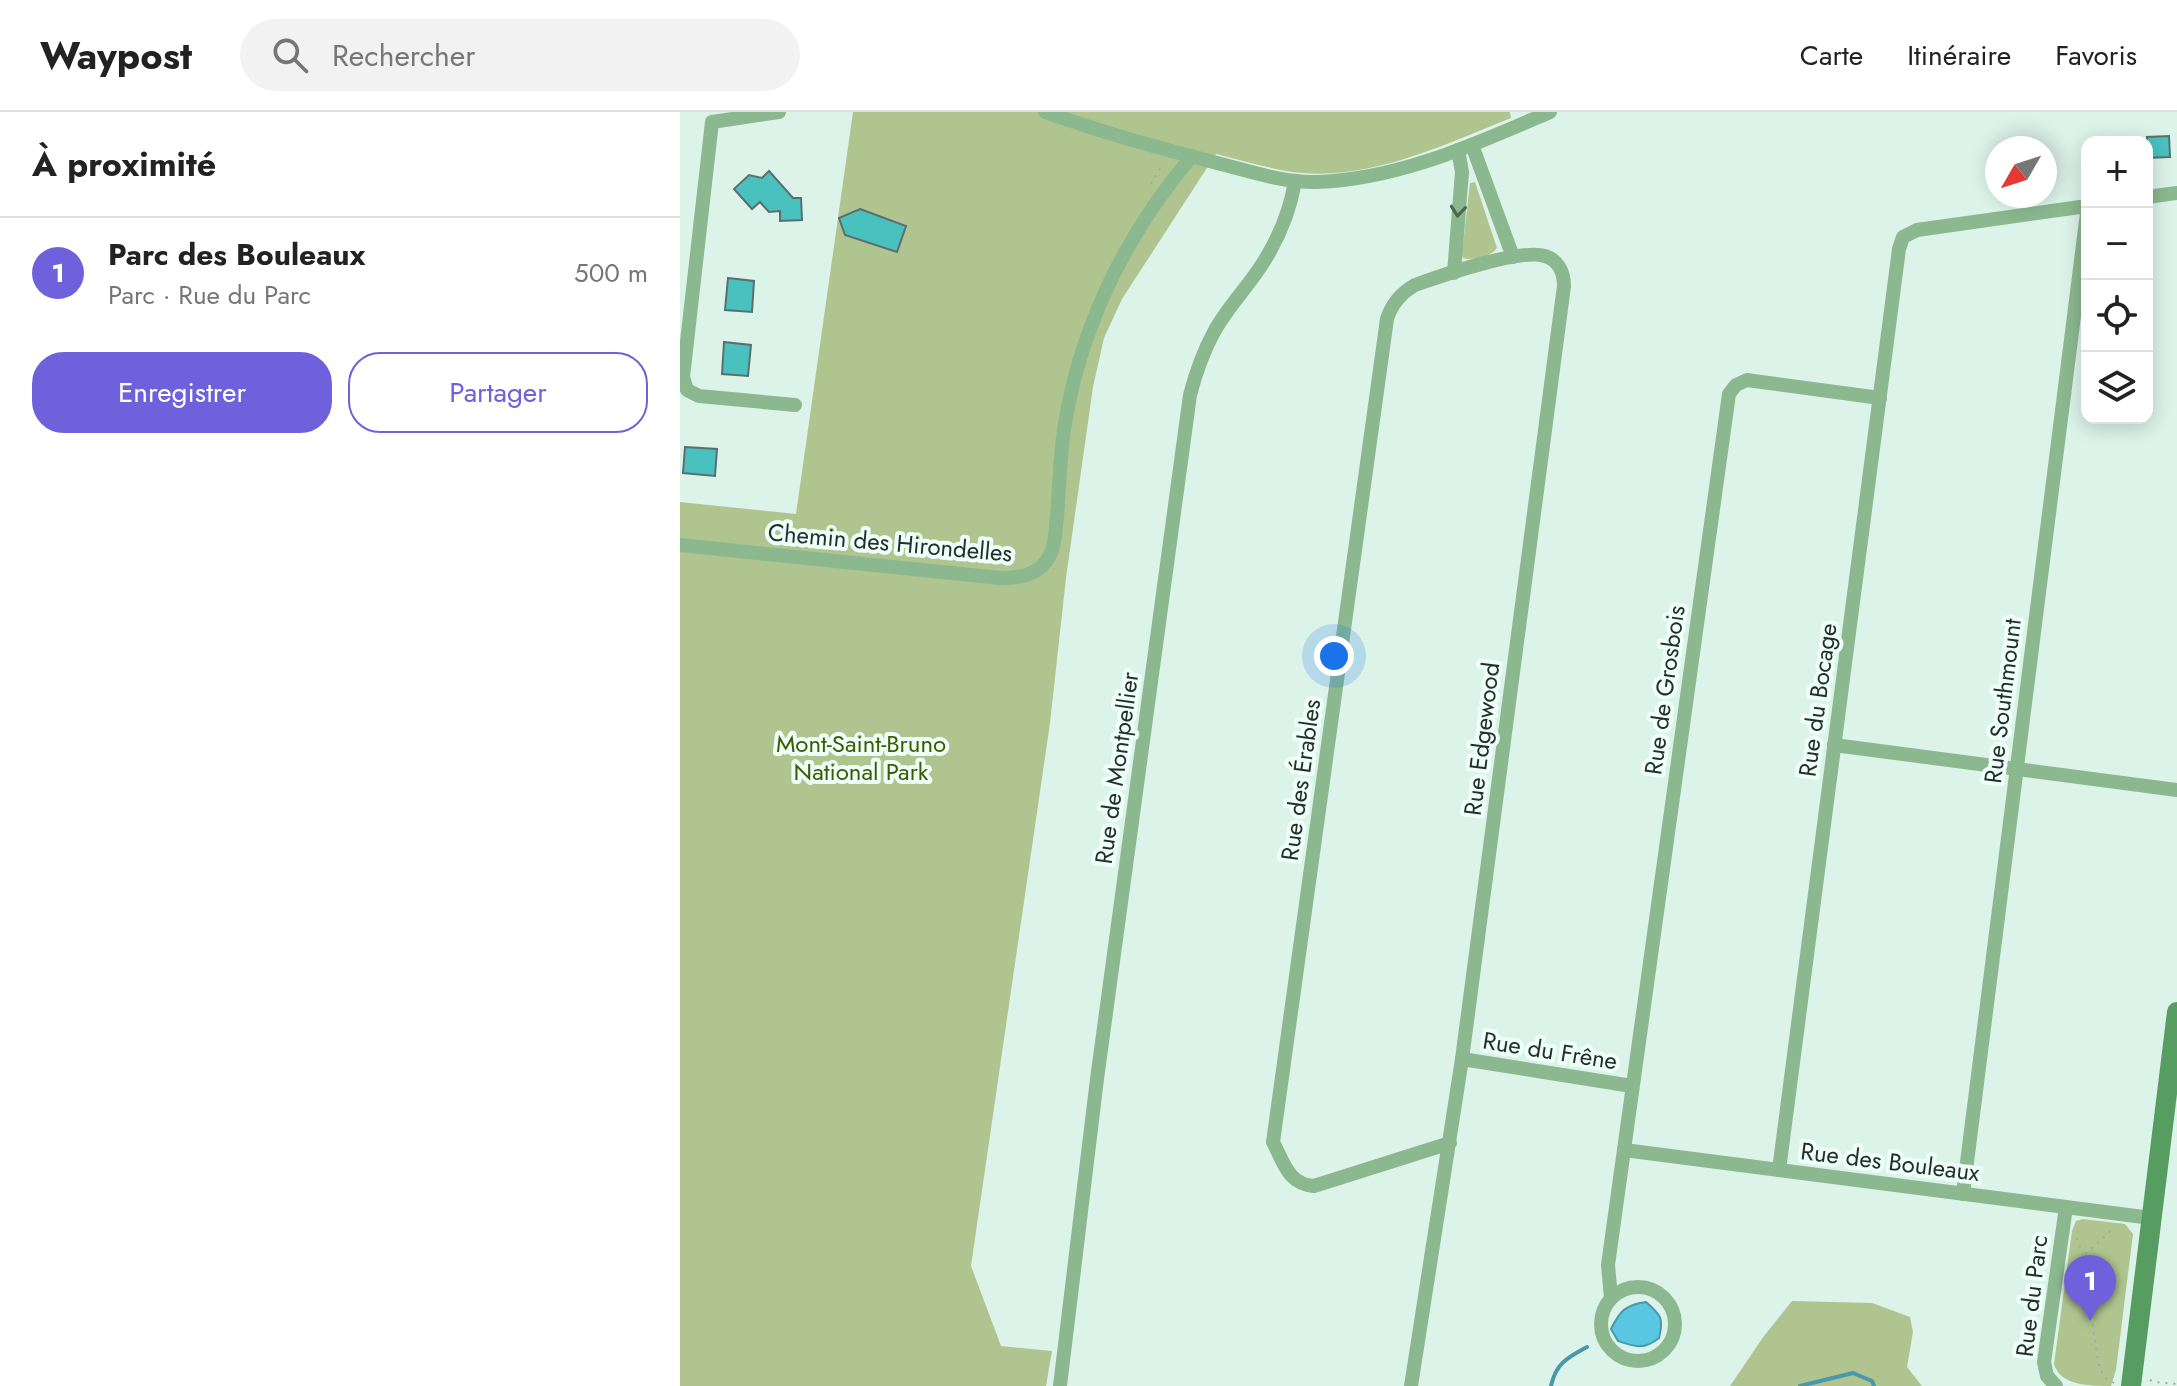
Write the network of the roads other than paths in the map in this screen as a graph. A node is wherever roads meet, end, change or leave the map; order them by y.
1 (779, 112) edge
2 (1045, 112) edge
3 (1550, 112) edge
4 (1465, 148) junction
5 (1192, 156) junction
6 (1295, 181) junction
7 (2177, 193) edge
8 (2153, 196) edge
9 (2081, 207) edge
10 (1513, 257) junction
11 (2081, 261) edge
12 (1454, 273) junction
13 (1880, 398) junction
14 (795, 405) dead end
15 (680, 545) edge
16 (1834, 745) junction
17 (2017, 769) junction
18 (2177, 790) edge
19 (2177, 1012) edge
20 (1462, 1059) junction
21 (1632, 1086) junction
22 (1450, 1143) junction
23 (1624, 1150) junction
24 (1779, 1170) junction
25 (1963, 1194) junction
26 (2066, 1207) junction
27 (2151, 1218) junction
28 (1611, 1298) junction
29 (2131, 1383) edge
30 (1060, 1386) edge
31 (1411, 1386) edge
32 (2056, 1386) edge

1 - 14 street
2 - 5 street
3 - 4 street
4 - 6 street
4 - 10 street
4 -> 12 street
5 - 6 street
5 - 15 street, Chemin des Hirondelles
6 - 30 street, Rue de Montpellier
7 - 8 street
9 - 13 street, Rue du Bocage
10 - 12 street, Rue des Érables
10 - 20 street, Rue Edgewood
11 - 17 street, Rue Southmount
12 - 22 street, Rue des Érables
13 - 16 street, Rue du Bocage
13 - 21 street, Rue de Grosbois
16 - 17 street
16 - 24 street, Rue du Bocage
17 - 18 street
17 - 25 street, Rue Southmount
19 - 27 street
20 - 21 street, Rue du Frêne
20 - 22 street, Rue Edgewood
21 - 23 street, Rue de Grosbois
22 - 31 street, Rue Edgewood
23 - 24 street, Rue des Bouleaux
23 - 28 street, Rue de Grosbois
24 - 25 street, Rue des Bouleaux
25 - 26 street, Rue des Bouleaux
26 - 27 street, Rue des Bouleaux
26 - 32 street, Rue du Parc
27 - 29 street
28 - 28 street

